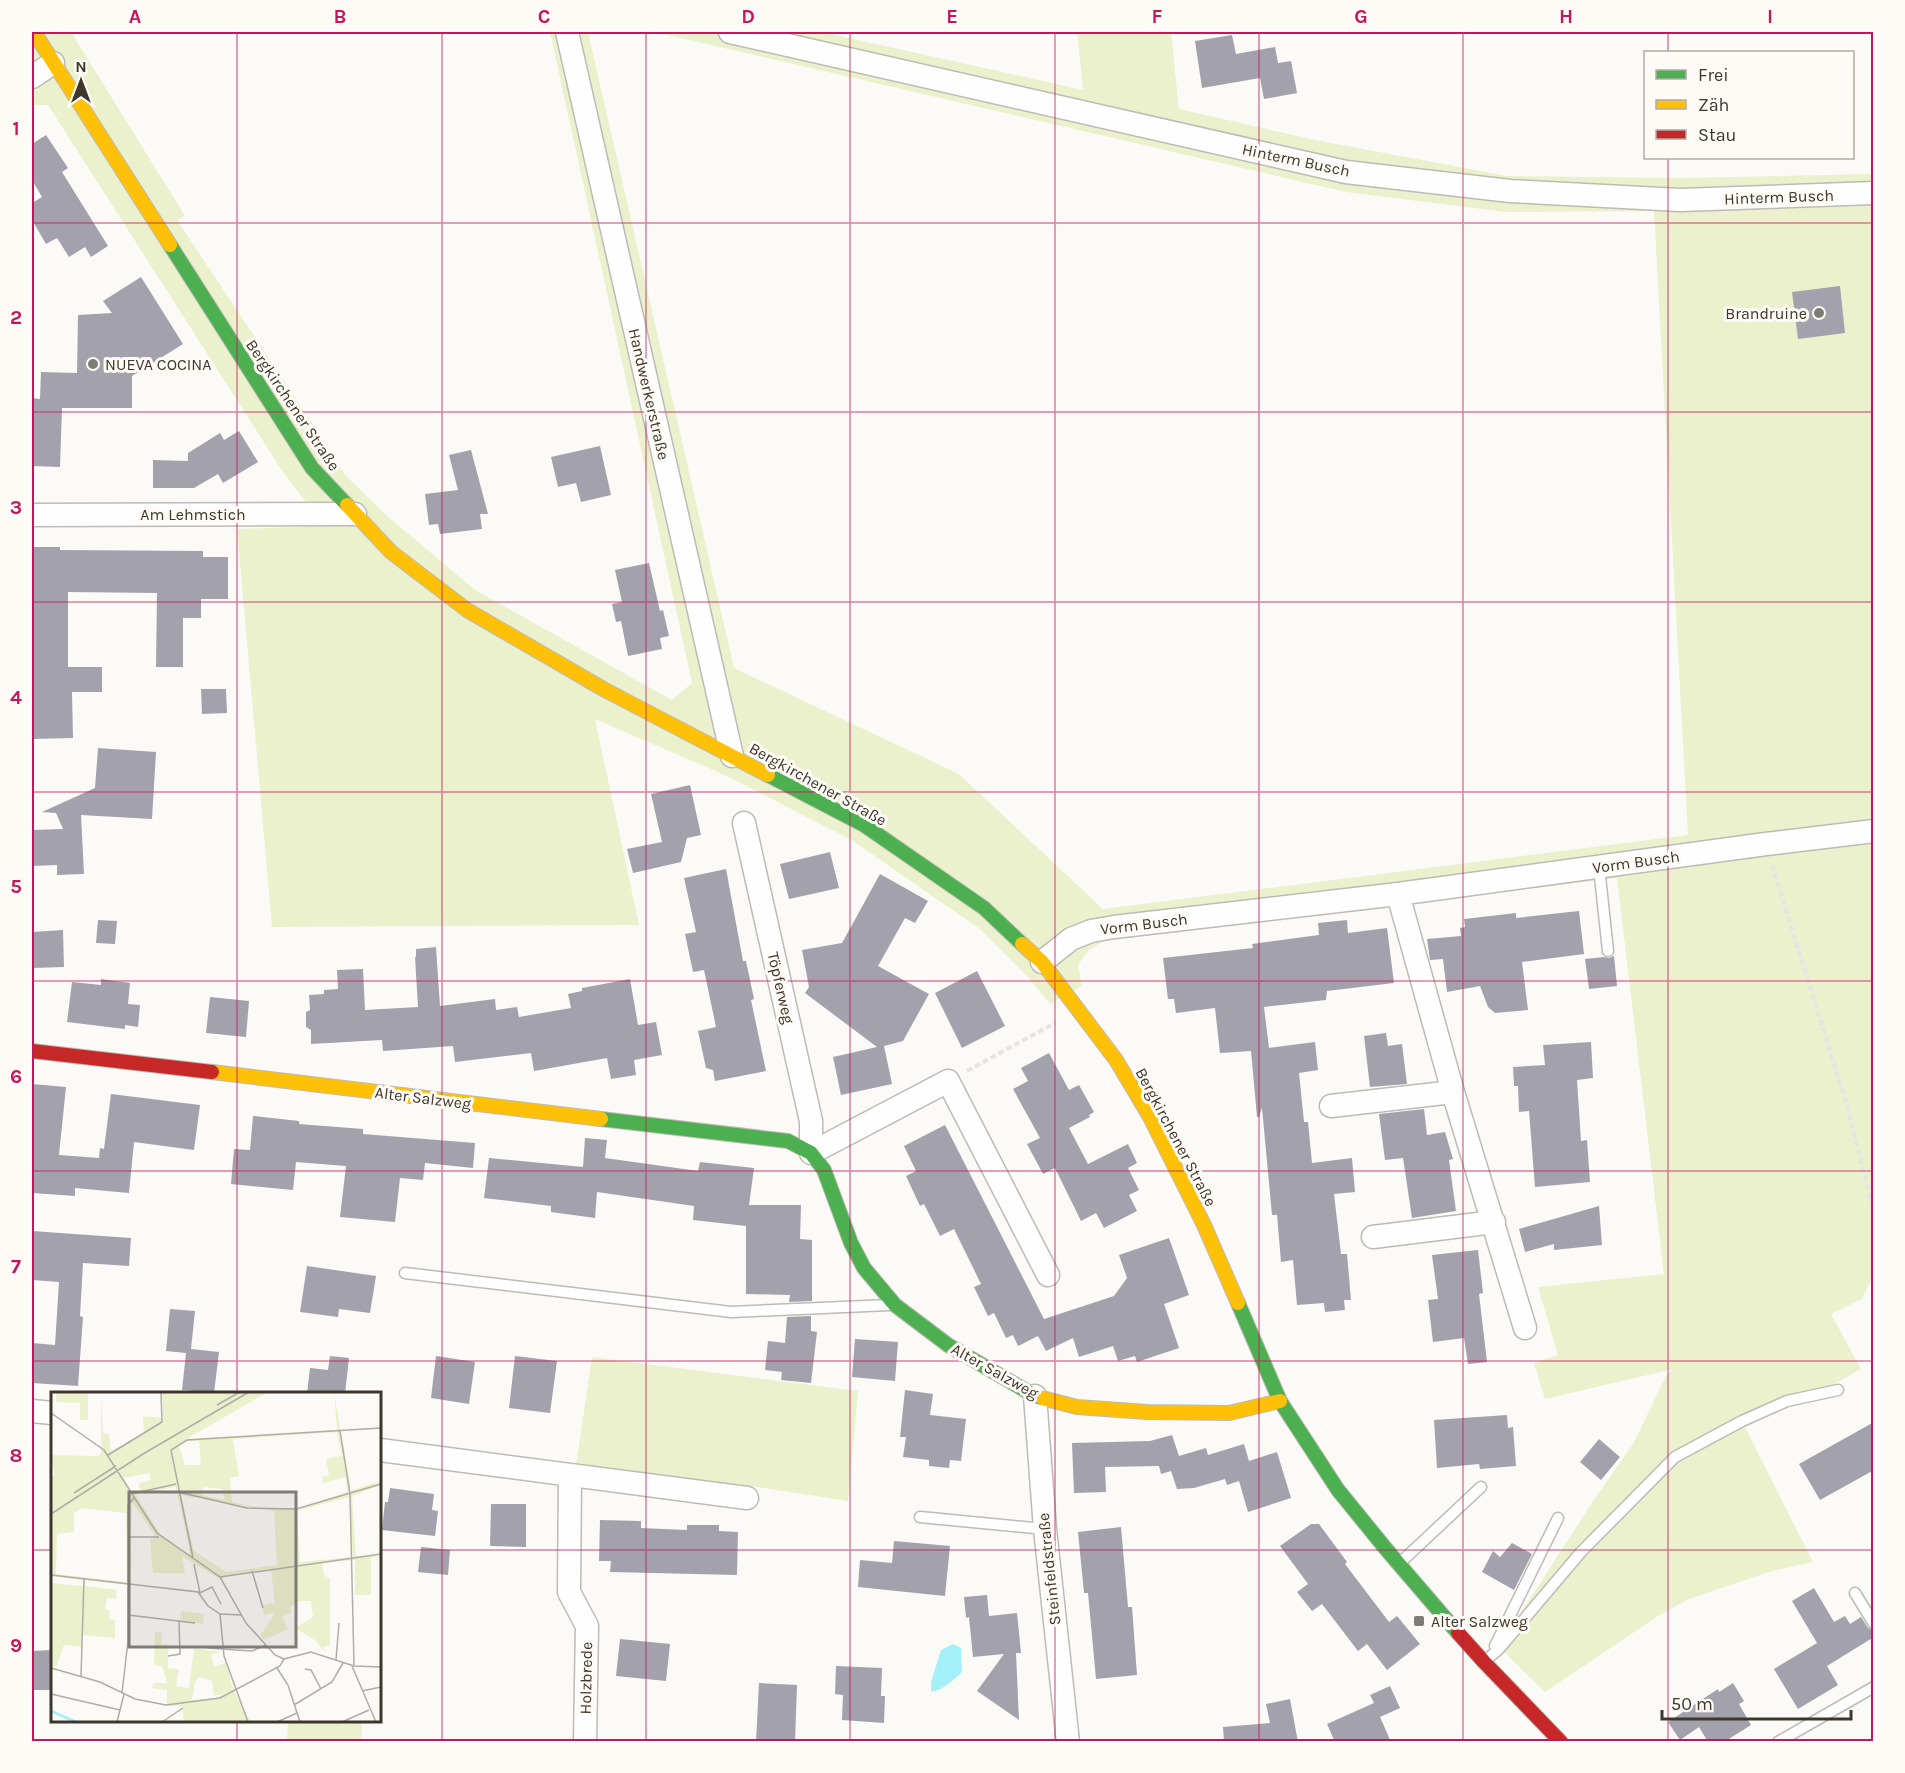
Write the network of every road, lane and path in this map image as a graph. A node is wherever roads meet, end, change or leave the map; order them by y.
1 (34, 32) edge
2 (567, 32) edge
3 (730, 32) edge
4 (53, 63) junction
5 (32, 77) edge
6 (1874, 193) edge
7 (355, 514) junction
8 (32, 515) edge
9 (732, 756) junction
10 (744, 823) dead end
11 (1874, 831) edge
12 (1766, 844) junction
13 (1599, 867) junction
14 (1398, 894) junction
15 (1608, 951) dead end
16 (1042, 962) junction
17 (1080, 1010) junction
18 (32, 1051) edge
19 (948, 1081) junction
20 (1453, 1092) junction
21 (1331, 1106) dead end
22 (811, 1153) junction
23 (1874, 1214) edge
24 (1494, 1222) junction
25 (1373, 1237) dead end
26 (405, 1273) dead end
27 (1048, 1275) dead end
28 (895, 1305) junction
29 (1525, 1328) dead end
30 (1838, 1390) dead end
31 (1035, 1396) junction
32 (1281, 1401) junction
33 (32, 1411) edge
34 (51, 1413) edge
35 (381, 1450) edge
36 (570, 1475) junction
37 (1481, 1487) dead end
38 (747, 1498) dead end
39 (920, 1517) dead end
40 (1558, 1518) dead end
41 (1044, 1529) junction
42 (1399, 1563) junction
43 (1855, 1593) dead end
44 (1874, 1624) edge
45 (1495, 1646) dead end
46 (1484, 1662) junction
47 (1874, 1687) edge
48 (585, 1742) edge
49 (1068, 1742) edge
50 (1561, 1742) edge
51 (1778, 1742) edge

1 - 4 street, Bergkirchener Straße
2 - 9 street, Handwerkerstraße
3 - 6 street, Hinterm Busch
4 - 5 street
4 - 7 street, Bergkirchener Straße
7 - 8 street, Am Lehmstich
7 - 9 street, Bergkirchener Straße
9 - 16 street, Bergkirchener Straße
10 - 22 street, Töpferweg
11 - 12 street, Vorm Busch
12 - 13 street, Vorm Busch
12 - 23 path
13 - 14 street, Vorm Busch
13 - 15 lane
14 - 16 street, Vorm Busch
14 - 20 street
16 - 17 street, Bergkirchener Straße
17 - 19 path
17 - 32 street, Bergkirchener Straße
18 - 22 street, Alter Salzweg
19 - 22 street
19 - 27 street
20 - 21 street
20 - 24 street
22 - 28 street, Alter Salzweg
24 - 25 street
24 - 29 street
26 - 28 lane
28 - 31 street, Alter Salzweg
30 - 46 lane
31 - 32 street, Alter Salzweg
31 - 41 street, Steinfeldstraße
32 - 42 street, Bergkirchener Straße
33 - 34 street
35 - 36 street
36 - 38 street
36 - 48 street, Holzbrede
37 - 42 lane
39 - 41 lane
40 - 45 lane
41 - 49 street, Steinfeldstraße
42 - 46 street, Bergkirchener Straße
43 - 44 lane
46 - 50 street, Bergkirchener Straße
47 - 51 lane

